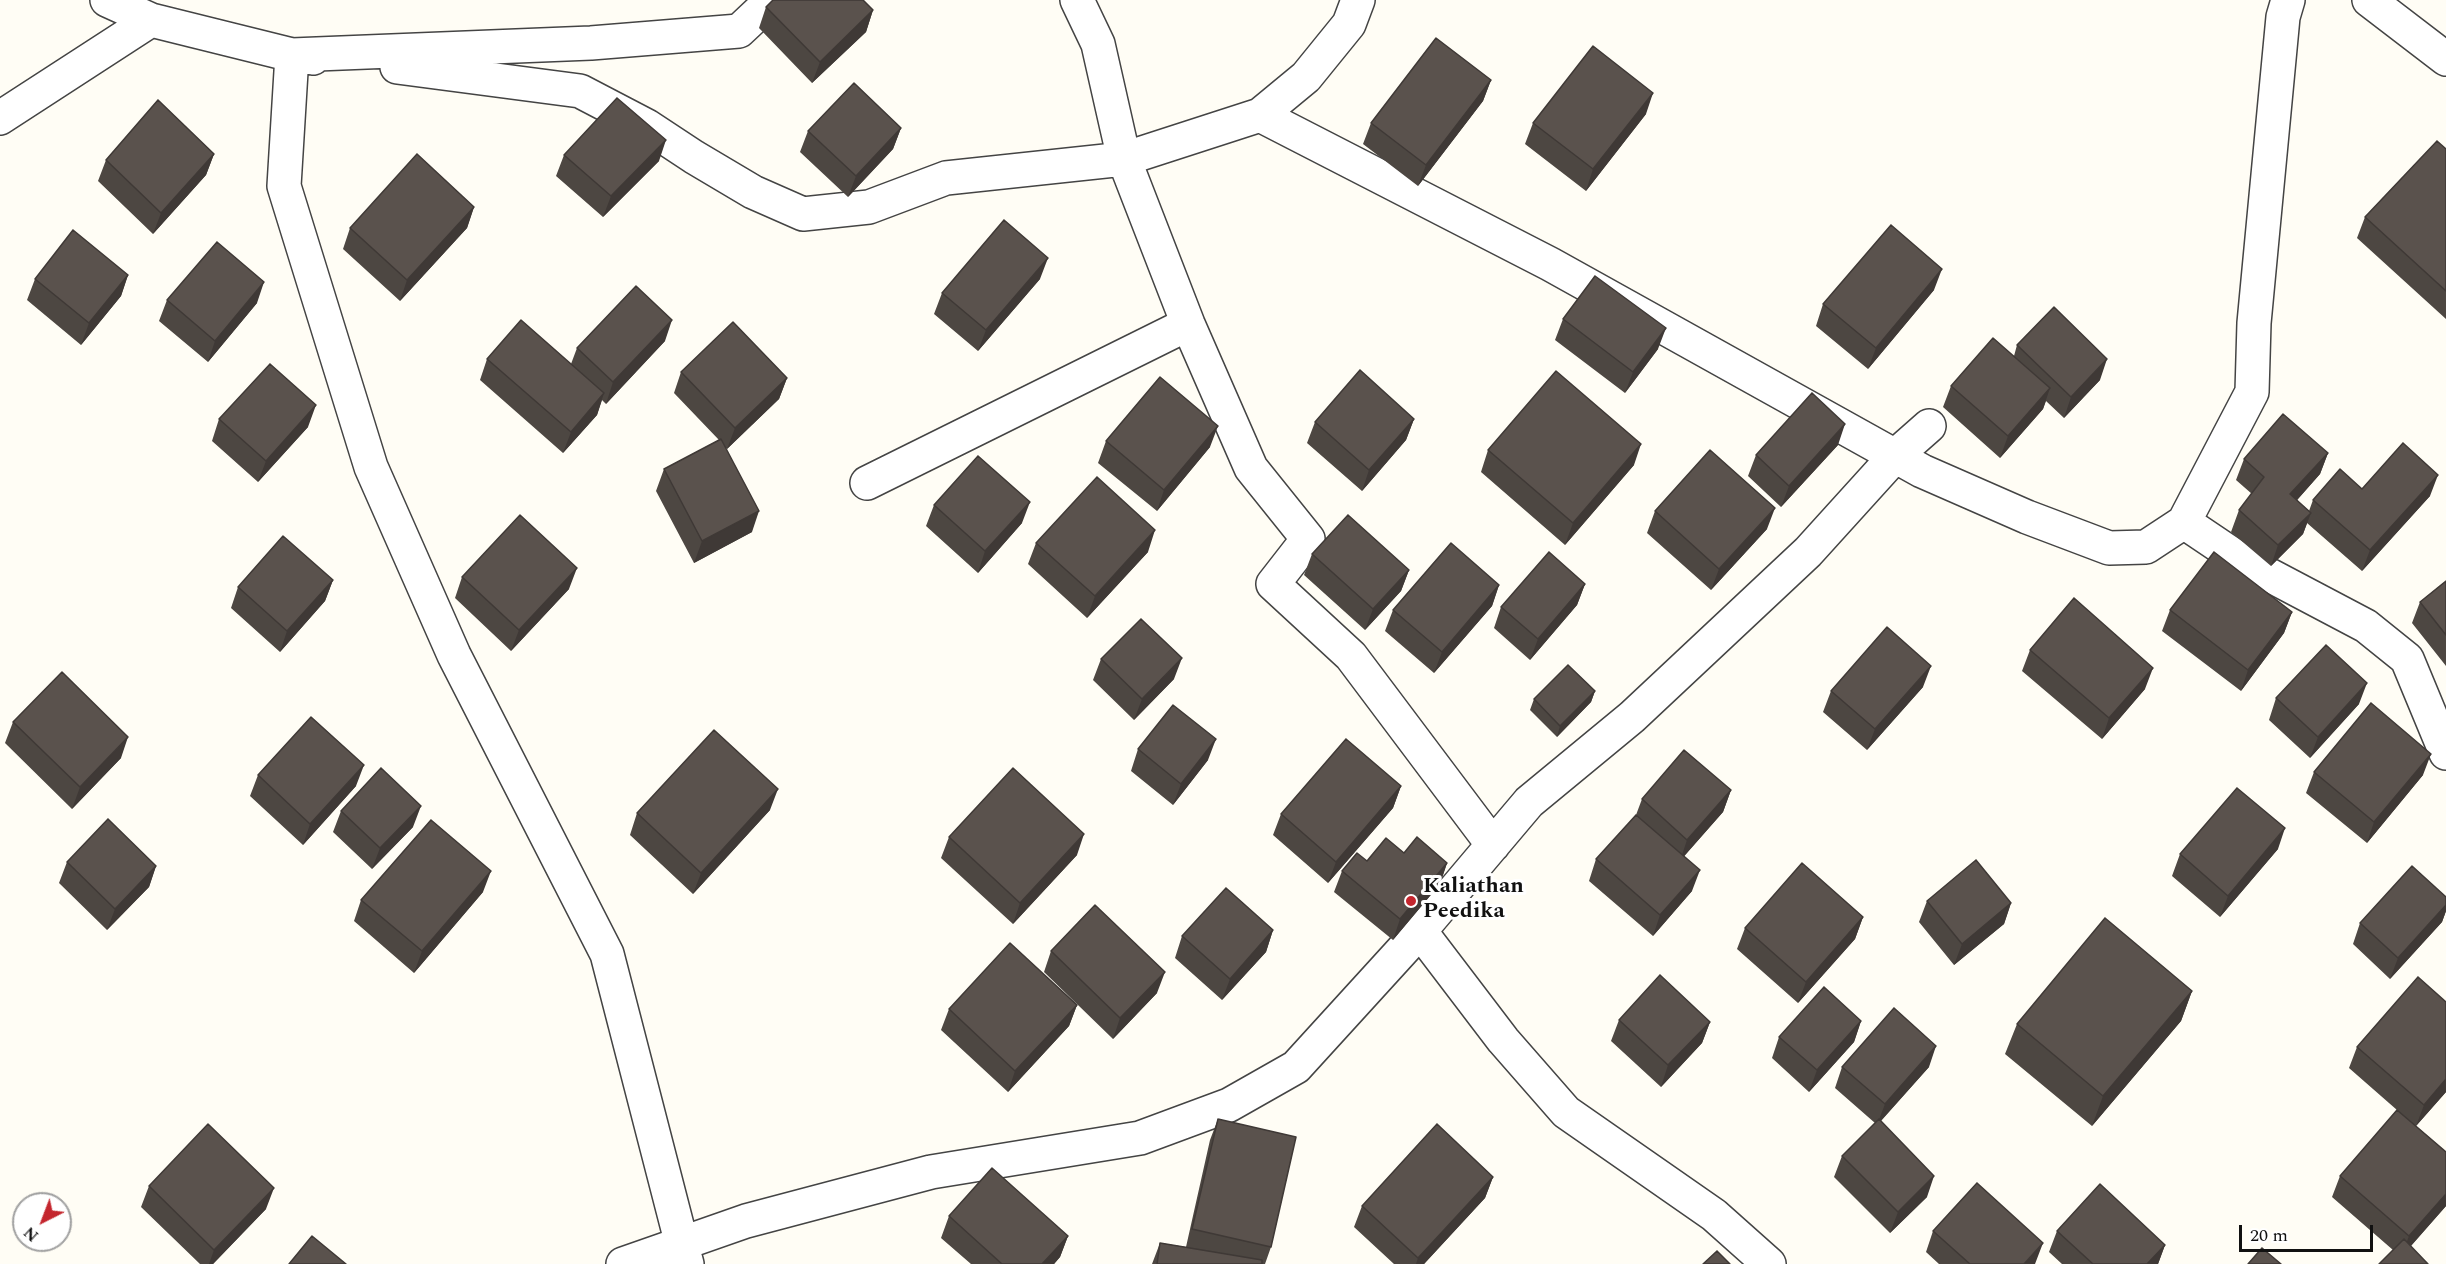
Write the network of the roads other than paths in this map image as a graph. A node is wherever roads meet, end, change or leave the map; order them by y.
1 (107, 0) edge
2 (772, 0) edge
3 (1077, 0) edge
4 (1358, 0) edge
5 (2289, 0) edge
6 (2369, 0) edge
7 (151, 20) junction
8 (292, 55) junction
9 (2446, 59) edge
10 (1260, 115) junction
11 (0, 117) edge
12 (1124, 159) junction
13 (1188, 324) junction
14 (1929, 426) dead end
15 (1895, 456) junction
16 (867, 483) dead end
17 (2184, 522) junction
18 (2446, 753) edge
19 (1493, 845) junction
20 (1420, 931) junction
21 (684, 1254) edge
22 (623, 1264) edge
23 (1769, 1264) edge

1 - 7 street
2 - 8 street
3 - 12 street
4 - 10 street
5 - 17 street
6 - 9 street
7 - 8 street
7 - 11 street
8 - 12 street
8 - 21 street
10 - 12 street
10 - 15 street
12 - 13 street
13 - 16 street
13 - 19 street
14 - 15 street
15 - 17 street
15 - 19 street
17 - 18 street
19 - 20 street
20 - 21 street
20 - 23 street
21 - 22 street

